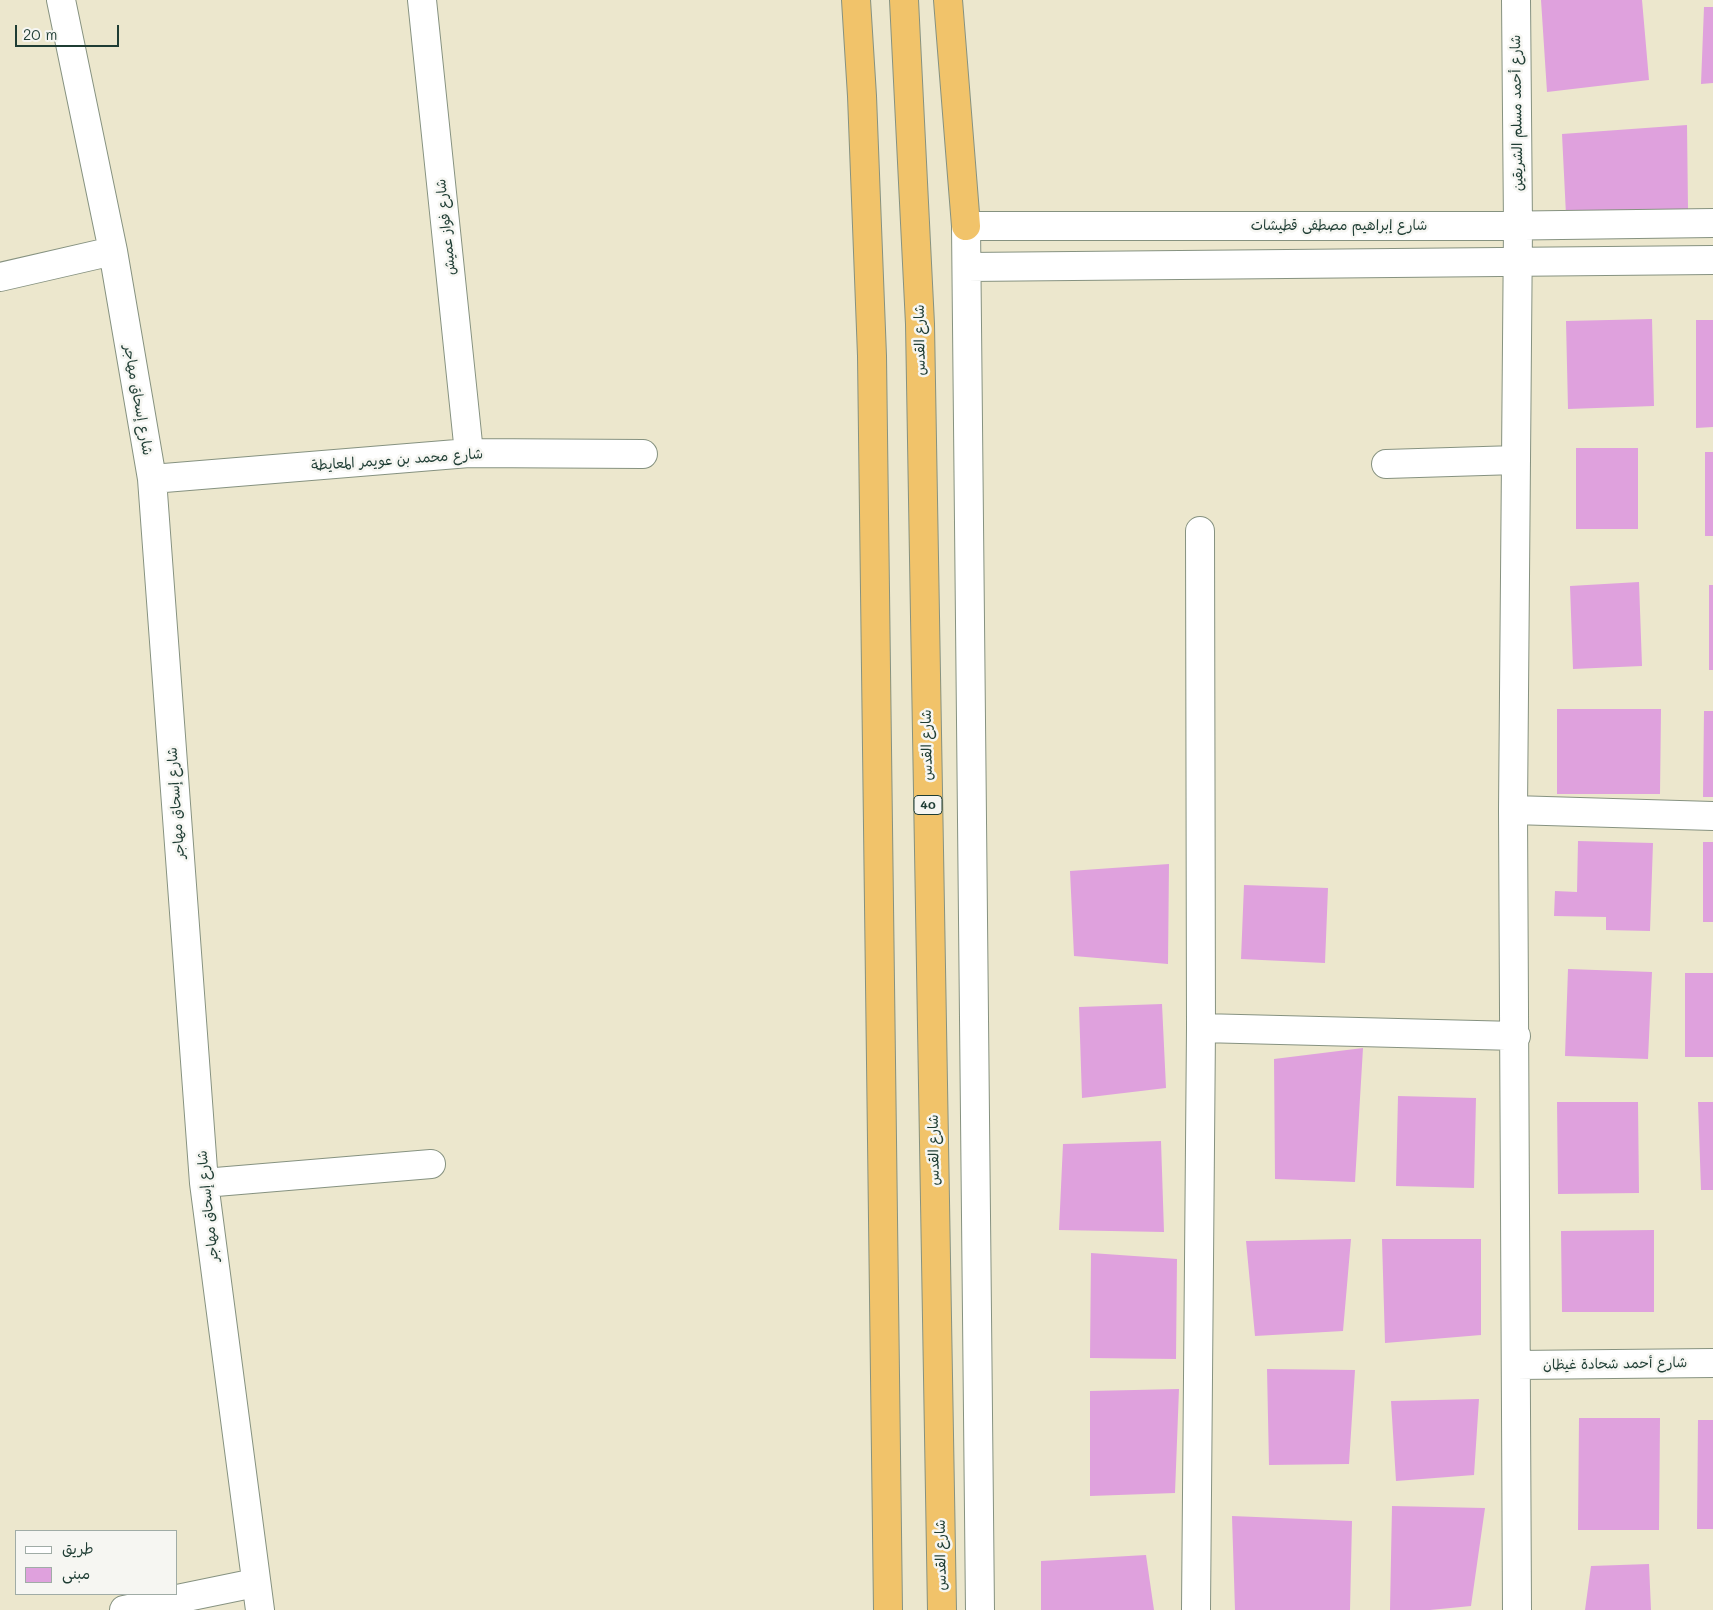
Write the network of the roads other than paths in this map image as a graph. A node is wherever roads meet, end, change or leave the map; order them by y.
1 (61, 0) edge
2 (422, 0) edge
3 (856, 0) edge
4 (904, 0) edge
5 (948, 0) edge
6 (1516, 0) edge
7 (1713, 223) edge
8 (966, 226) junction
9 (1518, 226) junction
10 (113, 251) junction
11 (1713, 260) edge
12 (1518, 261) junction
13 (966, 268) junction
14 (0, 277) edge
15 (470, 453) junction
16 (644, 454) dead end
17 (1516, 460) junction
18 (1386, 464) dead end
19 (152, 479) junction
20 (1200, 531) dead end
21 (1514, 810) junction
22 (1713, 816) edge
23 (1202, 1028) junction
24 (1516, 1036) junction
25 (431, 1164) dead end
26 (204, 1183) junction
27 (1713, 1362) edge
28 (1516, 1365) junction
29 (255, 1583) junction
30 (124, 1610) edge
31 (260, 1610) edge
32 (888, 1610) edge
33 (942, 1610) edge
34 (980, 1610) edge
35 (1196, 1610) edge
36 (1518, 1610) edge

1 - 10 street, شارع إسحاق مهاجر
2 - 15 street, شارع فواز عميش
3 - 32 highway
4 - 33 highway, شارع القدس / 40
5 - 8 highway
6 - 9 street, شارع أحمد مسلم الشريقين
7 - 9 street, شارع إبراهيم مصطفى قطيشات
8 - 9 street, شارع إبراهيم مصطفى قطيشات
8 - 13 street
9 - 12 street, شارع أحمد مسلم الشريقين
10 - 14 street
10 - 19 street, شارع إسحاق مهاجر
11 - 12 street
12 - 13 street
12 - 17 street, شارع أحمد مسلم الشريقين
13 - 34 street
15 - 16 street, شارع محمد بن عويمر المعايطة
15 - 19 street, شارع محمد بن عويمر المعايطة
17 - 18 street
17 - 21 street, شارع أحمد مسلم الشريقين
19 - 26 street, شارع إسحاق مهاجر
20 - 23 street
21 - 22 street
21 - 24 street, شارع أحمد مسلم الشريقين
23 - 24 street
23 - 35 street
24 - 28 street, شارع أحمد مسلم الشريقين
25 - 26 street
26 - 29 street, شارع إسحاق مهاجر
27 - 28 street, شارع أحمد شحادة غيظان
28 - 36 street, شارع أحمد مسلم الشريقين
29 - 30 street
29 - 31 street, شارع إسحاق مهاجر

